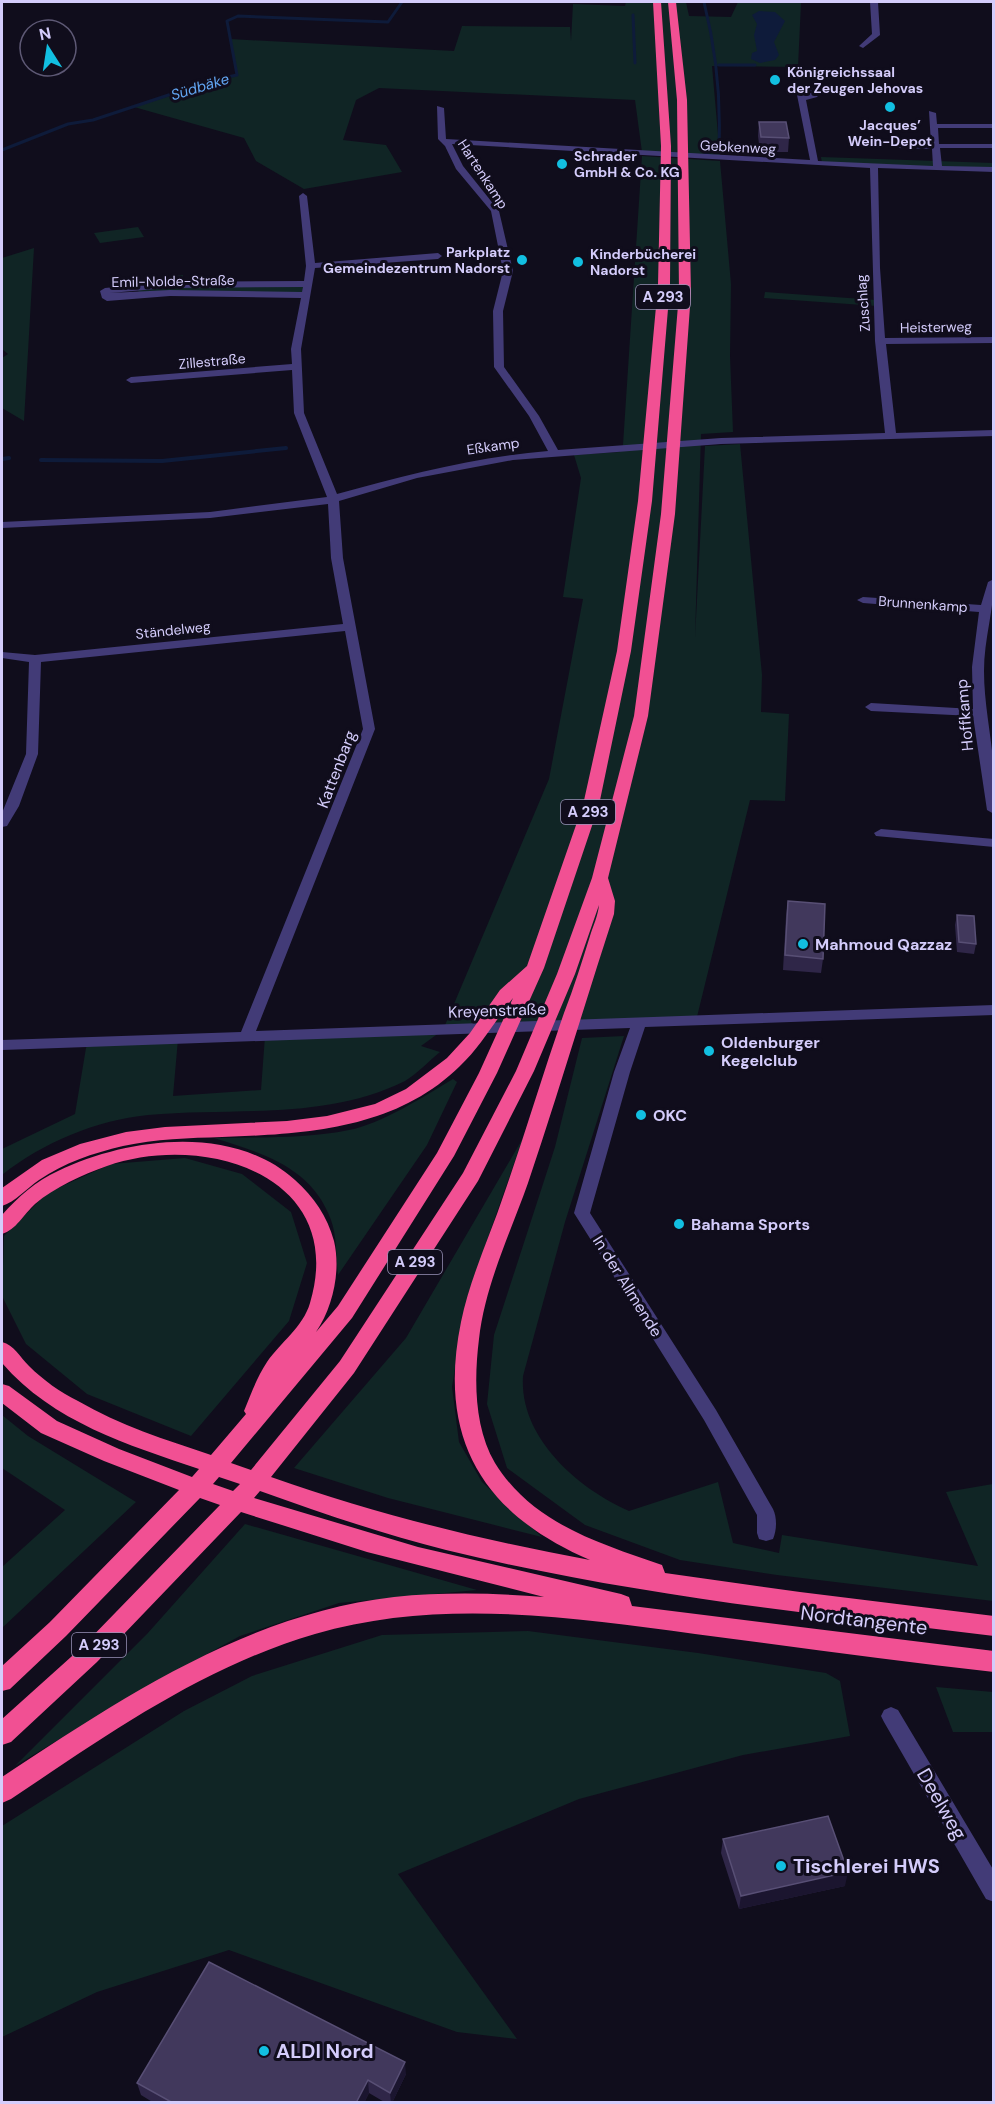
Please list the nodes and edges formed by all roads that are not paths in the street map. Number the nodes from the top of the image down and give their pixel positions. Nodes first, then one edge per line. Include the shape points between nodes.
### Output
1 (657, 2) edge
2 (672, 2) edge
3 (874, 2) edge
4 (863, 46) dead end
5 (802, 99) dead end
6 (440, 108) dead end
7 (932, 113) dead end
8 (934, 126) junction
9 (993, 126) edge
10 (445, 141) junction
11 (898, 146) dead end
12 (993, 146) edge
13 (937, 147) junction
14 (815, 164) junction
15 (874, 167) junction
16 (938, 169) junction
17 (993, 171) edge
18 (303, 196) dead end
19 (438, 256) dead end
20 (311, 266) junction
21 (307, 284) junction
22 (305, 295) junction
23 (993, 340) edge
24 (880, 341) junction
25 (295, 367) junction
26 (131, 380) dead end
27 (991, 433) edge
28 (891, 436) junction
29 (993, 446) edge
30 (555, 453) junction
31 (333, 499) junction
32 (2, 525) edge
33 (993, 582) edge
34 (863, 600) dead end
35 (984, 609) junction
36 (348, 627) junction
37 (2, 656) edge
38 (35, 659) junction
39 (871, 707) dead end
40 (978, 713) junction
41 (993, 810) edge
42 (2, 823) edge
43 (880, 833) dead end
44 (993, 843) edge
45 (600, 878) junction
46 (531, 972) junction
47 (993, 1010) edge
48 (639, 1023) junction
49 (246, 1037) junction
50 (2, 1045) edge
51 (2, 1199) edge
52 (2, 1227) edge
53 (2, 1350) edge
54 (2, 1392) edge
55 (249, 1427) junction
56 (766, 1533) dead end
57 (731, 1593) junction
58 (993, 1626) edge
59 (729, 1627) junction
60 (993, 1662) edge
61 (2, 1681) edge
62 (891, 1716) dead end
63 (2, 1734) edge
64 (2, 1791) edge
65 (993, 1892) edge

1 - 46 highway, A 293 via 666,146 664,285 645,501 624,651 591,805
2 - 45 highway, A 293 via 682,100 685,293 673,466 641,716
3 - 4 street via 876,35
5 - 14 street
6 - 10 street, Hartenkamp
7 - 8 street
8 - 9 street
8 - 13 street
10 - 14 street, Gebkenweg
10 - 30 street, Hartenkamp via 459,167 495,211 508,271 498,311 499,367
11 - 13 street
12 - 13 street
13 - 16 street
14 - 15 street, Gebkenweg
15 - 16 street, Gebkenweg
15 - 24 street, Zuschlag via 873,247
16 - 17 street, Gebkenweg
18 - 20 street, Kattenbarg
19 - 20 street
20 - 21 street, Kattenbarg
21 - 22 street, Kattenbarg
21 - 22 street, Emil-Nolde-Straße via 167,285 105,291 107,298 170,293
22 - 25 street, Kattenbarg
23 - 24 street, Heisterweg
24 - 28 street, Zuschlag
25 - 26 street, Zillestraße
25 - 31 street, Kattenbarg via 299,413
27 - 28 street, Eßkamp
27 - 29 street
28 - 30 street, Eßkamp via 721,441
30 - 31 street, Eßkamp via 474,462
31 - 32 street, Eßkamp via 233,513
31 - 36 street, Kattenbarg via 335,543
33 - 35 street, Hoffkamp
34 - 35 street, Brunnenkamp
35 - 40 street, Hoffkamp via 975,677
36 - 38 street, Ständelweg
36 - 49 street, Kattenbarg via 369,729
37 - 38 street, Ständelweg
38 - 42 street via 32,754
39 - 40 street
40 - 41 street, Hoffkamp
43 - 44 street
45 - 57 highway via 608,905 468,1338 465,1410 482,1461 496,1484 516,1506 558,1537 646,1570
45 - 63 highway, A 293 via 566,974 525,1071 471,1176 347,1367 247,1491 192,1550 89,1655
46 - 51 highway via 503,996 476,1038 442,1072 402,1099 366,1114 314,1125 135,1136 86,1148 38,1171
46 - 55 highway, A 293 via 488,1073 445,1156 345,1312
47 - 48 street, Kreyenstraße
48 - 49 street, Kreyenstraße
48 - 56 street, In der Allmende via 582,1213 710,1415 765,1514
49 - 50 street, Kreyenstraße
52 - 55 highway via 28,1197 57,1178 90,1163 160,1148 195,1149 254,1162 296,1190 312,1210 322,1234 326,1261 322,1288 315,1316 270,1374
53 - 57 highway via 14,1366 83,1413 142,1440 287,1492 479,1548
54 - 59 highway via 47,1426 154,1473 262,1510 470,1569
55 - 61 highway, A 293 via 154,1531
57 - 58 highway, Nordtangente
59 - 60 highway, Nordtangente
59 - 64 highway via 577,1610 433,1603 379,1609 316,1623 245,1648 173,1682
62 - 65 street, Deelweg

